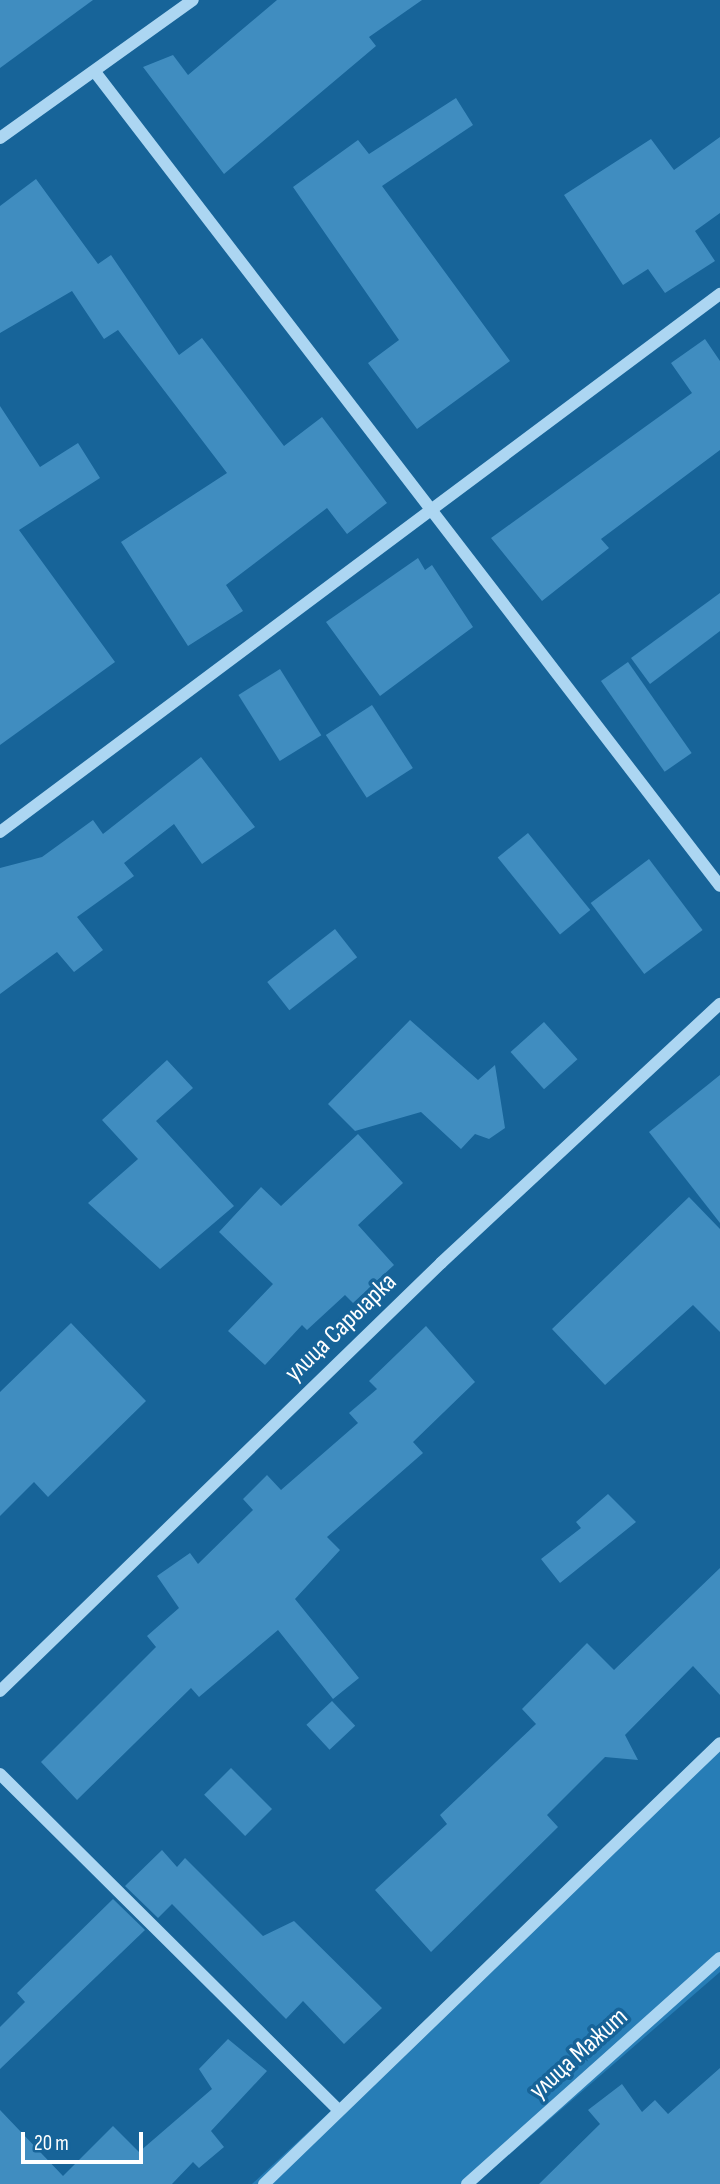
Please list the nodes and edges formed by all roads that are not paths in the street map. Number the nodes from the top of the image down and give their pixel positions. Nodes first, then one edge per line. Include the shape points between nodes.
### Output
1 (193, 0) edge
2 (95, 72) junction
3 (0, 138) edge
4 (720, 294) edge
5 (431, 513) junction
6 (0, 832) edge
7 (720, 886) edge
8 (720, 1004) edge
9 (0, 1691) edge
10 (720, 1743) edge
11 (0, 1774) edge
12 (720, 1958) edge
13 (338, 2110) junction
14 (264, 2184) edge
15 (467, 2184) edge

1 - 2 street
2 - 3 street
2 - 5 street
4 - 5 street
5 - 6 street
5 - 7 street
8 - 9 street, улица Сарыарка via 441,1263
10 - 13 street
11 - 13 street
12 - 15 street, улица Мажит
13 - 14 street

